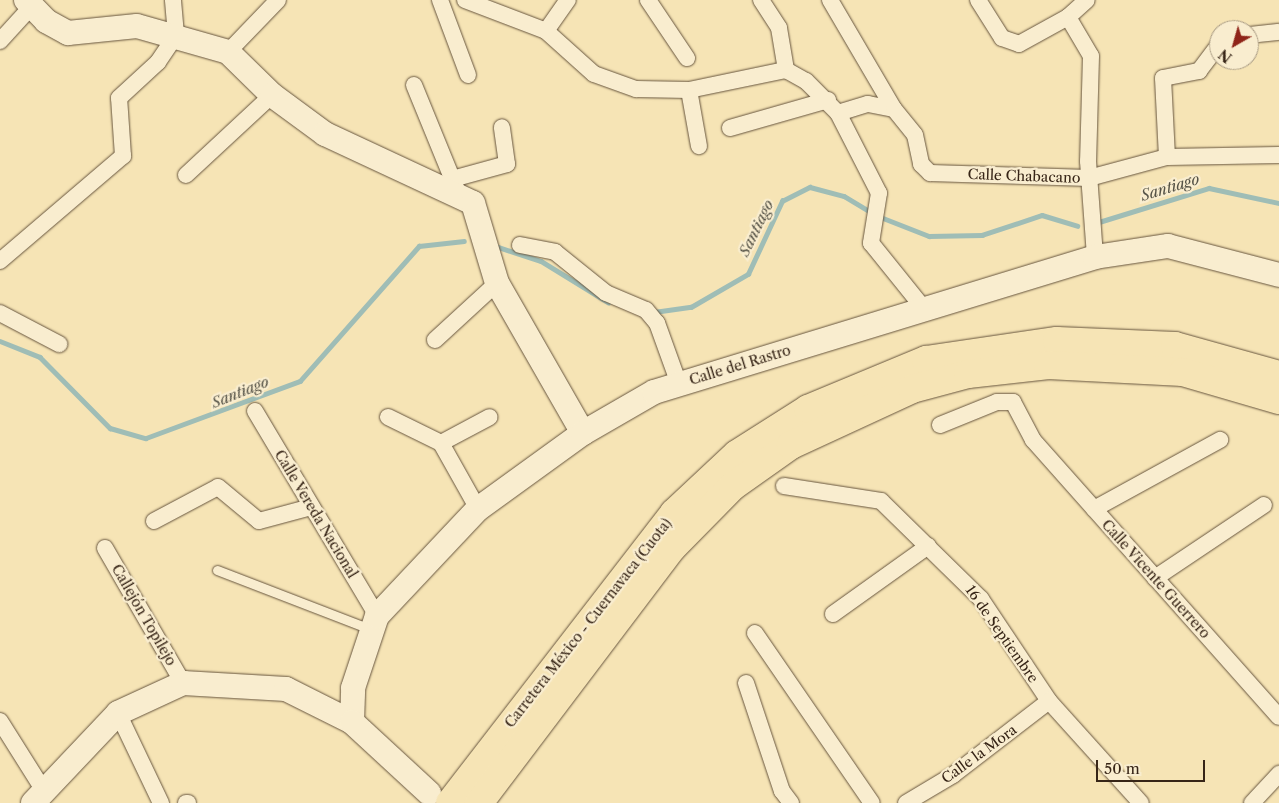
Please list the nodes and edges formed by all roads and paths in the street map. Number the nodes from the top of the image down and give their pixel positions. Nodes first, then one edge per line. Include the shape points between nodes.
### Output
1 (173, 0) edge
2 (278, 0) edge
3 (440, 0) edge
4 (465, 0) edge
5 (568, 0) edge
6 (648, 0) edge
7 (761, 0) edge
8 (830, 0) edge
9 (978, 0) edge
10 (1087, 0) edge
11 (28, 4) edge
12 (1068, 17) junction
13 (546, 31) junction
14 (1279, 32) edge
15 (1259, 34) edge
16 (176, 35) junction
17 (0, 41) edge
18 (228, 52) junction
19 (687, 58) dead end
20 (1209, 58) edge
21 (786, 70) junction
22 (468, 75) dead end
23 (414, 86) dead end
24 (689, 90) junction
25 (272, 95) junction
26 (828, 100) junction
27 (894, 109) junction
28 (838, 113) junction
29 (502, 127) dead end
30 (730, 128) dead end
31 (699, 146) dead end
32 (1279, 155) edge
33 (1167, 156) junction
34 (186, 176) dead end
35 (1089, 178) junction
36 (457, 185) junction
37 (520, 245) dead end
38 (1095, 257) junction
39 (0, 261) edge
40 (1279, 275) edge
41 (497, 283) junction
42 (925, 310) junction
43 (0, 313) edge
44 (435, 340) dead end
45 (59, 344) dead end
46 (1279, 375) edge
47 (679, 384) junction
48 (1279, 400) edge
49 (254, 411) dead end
50 (388, 417) dead end
51 (490, 417) dead end
52 (940, 425) dead end
53 (583, 433) junction
54 (1220, 440) dead end
55 (441, 442) junction
56 (784, 486) dead end
57 (1264, 505) dead end
58 (311, 507) junction
59 (478, 509) junction
60 (1094, 509) junction
61 (154, 521) dead end
62 (928, 546) junction
63 (105, 548) dead end
64 (217, 570) dead end
65 (1155, 578) junction
66 (833, 614) dead end
67 (374, 623) junction
68 (755, 633) dead end
69 (183, 683) junction
70 (746, 683) dead end
71 (1049, 701) junction
72 (118, 713) junction
73 (1279, 717) edge
74 (0, 721) edge
75 (352, 722) junction
76 (1279, 774) edge
77 (40, 798) edge
78 (439, 798) edge
79 (161, 803) edge
80 (479, 803) edge
81 (791, 803) edge
82 (872, 803) edge
83 (906, 803) edge
84 (1141, 803) edge
85 (1252, 803) edge

1 - 16 street
2 - 18 street
3 - 22 street
4 - 13 street
5 - 13 street
6 - 19 street
7 - 21 street via 779,28
8 - 27 street, Calle Chabacano
9 - 12 street via 1010,44 1020,44
10 - 12 street
11 - 16 main road via 68,33 137,26
11 - 17 street
12 - 35 street via 1091,56
13 - 24 street via 594,74 613,84
14 - 15 street
16 - 18 main road
16 - 39 street via 158,62 119,98 122,156
18 - 25 main road
20 - 33 street via 1199,71 1163,78
21 - 24 street
21 - 26 street
23 - 36 street
24 - 31 street
25 - 34 street
25 - 36 main road via 325,134
26 - 28 street
26 - 30 street
27 - 28 street via 868,104
27 - 35 street, Calle Chabacano via 916,135 921,164 930,173
28 - 42 street via 879,192 871,243
29 - 36 street via 508,164
32 - 33 street, Calle Chabacano
33 - 35 street, Calle Chabacano
35 - 38 street
36 - 41 main road via 473,203 480,220
37 - 47 street via 555,252 606,293 646,310 657,323
38 - 40 main road, Calle del Rastro via 1168,246
38 - 42 main road, Calle del Rastro
41 - 44 street
41 - 53 main road
42 - 47 main road, Calle del Rastro
43 - 45 street
46 - 78 highway, Carretera México - Cuernavaca (Cuota) via 1175,346 1057,341 926,360 808,409 737,454 674,513
47 - 53 main road, Calle del Rastro via 654,392
48 - 80 highway, Carretera México - Cuernavaca (Cuota) via 1183,372 1048,364 968,374 912,389 799,440 733,486 672,548
49 - 58 street, Calle Vereda Nacional
50 - 55 street
51 - 55 street
52 - 60 street, Calle Vicente Guerrero via 997,402 1014,402 1033,440
53 - 59 main road, Calle del Rastro
54 - 60 street
55 - 59 street
56 - 62 street, 16 de Septiembre via 881,501
57 - 65 street
58 - 61 street via 259,521 218,487
58 - 67 street, Calle Vereda Nacional
59 - 67 main road, Calle del Rastro
60 - 65 street, Calle Vicente Guerrero
62 - 66 street
62 - 71 street, 16 de Septiembre via 981,599
63 - 69 street, Callejón Topilejo
64 - 67 lane
65 - 73 street, Calle Vicente Guerrero
67 - 75 main road, Calle del Rastro via 353,688
68 - 82 street
69 - 72 main road
69 - 75 main road via 286,689
70 - 81 street via 782,791
71 - 83 street, Calle la Mora via 954,775
71 - 84 street, 16 de Septiembre
72 - 77 main road
72 - 79 street
74 - 77 street
75 - 78 main road
76 - 85 street

